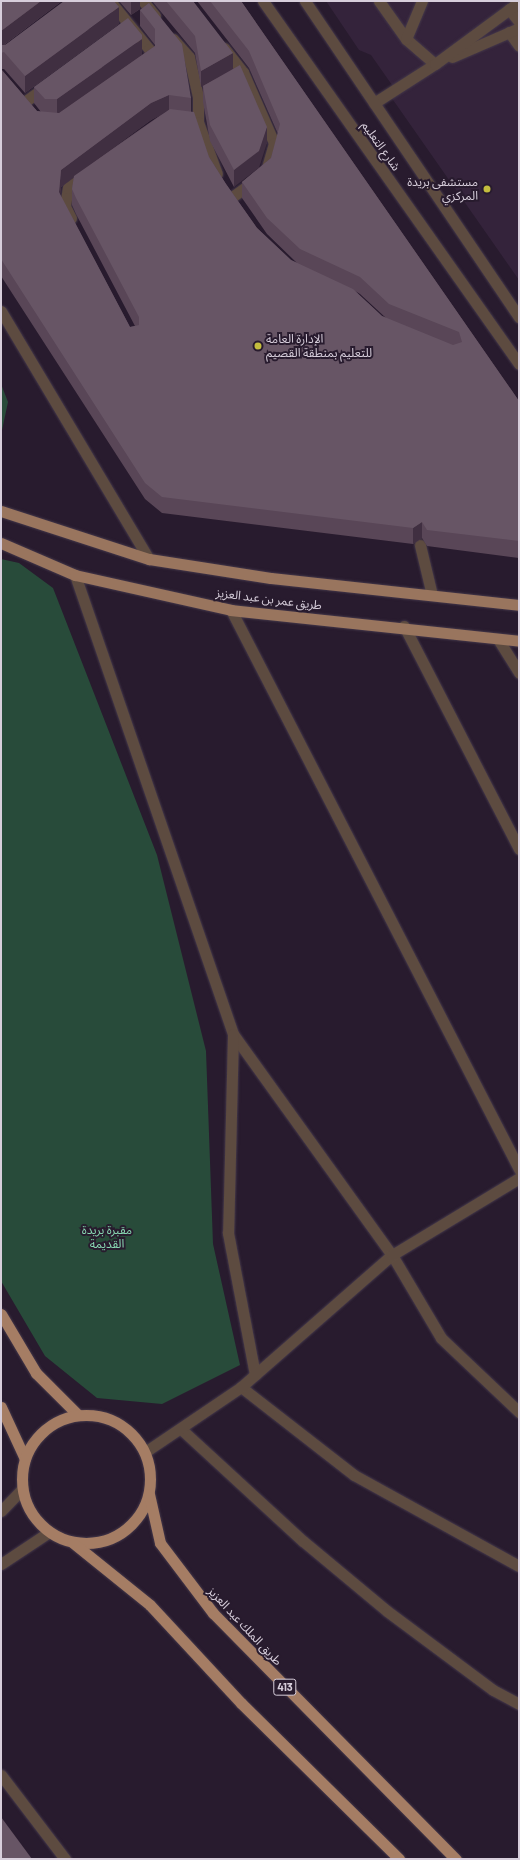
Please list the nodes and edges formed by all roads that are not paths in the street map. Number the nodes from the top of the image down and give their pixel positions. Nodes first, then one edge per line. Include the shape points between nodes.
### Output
1 (110, 1) edge
2 (263, 1) edge
3 (305, 1) edge
4 (379, 1) edge
5 (422, 1) edge
6 (519, 2) edge
7 (147, 5) edge
8 (508, 9) junction
9 (519, 22) edge
10 (130, 24) junction
11 (514, 30) edge
12 (118, 34) edge
13 (216, 37) edge
14 (406, 39) junction
15 (519, 46) edge
16 (435, 64) junction
17 (136, 68) edge
18 (243, 72) junction
19 (54, 80) edge
20 (224, 83) edge
21 (211, 90) edge
22 (14, 92) edge
23 (198, 97) junction
24 (23, 103) junction
25 (374, 103) junction
26 (32, 113) edge
27 (184, 120) edge
28 (198, 122) junction
29 (92, 170) edge
30 (232, 197) junction
31 (240, 209) edge
32 (78, 231) edge
33 (1, 311) edge
34 (519, 317) edge
35 (519, 364) edge
36 (1, 511) edge
37 (1, 543) edge
38 (420, 545) dead end
39 (149, 559) junction
40 (75, 575) junction
41 (432, 595) junction
42 (519, 604) edge
43 (231, 610) junction
44 (404, 626) junction
45 (498, 639) junction
46 (519, 641) edge
47 (519, 673) edge
48 (519, 850) edge
49 (232, 1034) junction
50 (519, 1169) edge
51 (519, 1178) edge
52 (392, 1255) junction
53 (1, 1314) edge
54 (255, 1374) junction
55 (241, 1387) junction
56 (1, 1407) edge
57 (519, 1412) edge
58 (78, 1415) junction
59 (181, 1430) junction
60 (145, 1452) junction
61 (25, 1459) junction
62 (22, 1488) junction
63 (149, 1494) junction
64 (1, 1511) edge
65 (49, 1532) junction
66 (72, 1542) junction
67 (1, 1564) edge
68 (519, 1566) edge
69 (519, 1704) edge
70 (1, 1775) edge
71 (65, 1859) edge
72 (399, 1859) edge
73 (456, 1859) edge

1 - 10 street
2 - 35 street, شارع التعليم
3 - 25 street, شارع التعليم
4 - 14 street
5 - 14 street
6 - 8 street
7 - 10 street
7 - 23 street via 189,56
8 - 9 street
8 - 16 street
10 - 12 street
10 - 17 street via 151,54
11 - 15 street
11 - 16 street
13 - 18 street
14 - 16 street
16 - 25 street
18 - 20 street
18 - 30 street via 274,143 265,172
19 - 24 street
21 - 23 street
22 - 24 street
23 - 28 street
24 - 26 street
25 - 34 street, شارع التعليم
27 - 28 street
28 - 30 street via 215,171
29 - 32 street via 68,188 65,206
30 - 31 street
33 - 39 street
36 - 39 main road, طريق عمر بن عبد العزيز
37 - 40 main road, طريق عمر بن عبد العزيز
38 - 41 street
39 - 41 main road, طريق عمر بن عبد العزيز via 271,578
40 - 43 main road, طريق عمر بن عبد العزيز
40 - 49 street
41 - 42 main road, طريق عمر بن عبد العزيز
43 - 44 main road, طريق عمر بن عبد العزيز
43 - 50 street
44 - 45 main road, طريق عمر بن عبد العزيز
44 - 48 street
45 - 46 main road, طريق عمر بن عبد العزيز
45 - 47 street
49 - 52 street
49 - 54 street via 228,1233
51 - 52 street
52 - 54 street
52 - 57 street via 441,1338
53 - 58 highway via 36,1373
54 - 55 street
55 - 59 street
55 - 68 street via 354,1476
56 - 61 highway
58 - 60 highway via 112,1420 131,1433
58 - 61 highway via 45,1429
59 - 60 street
59 - 69 street via 303,1541 387,1611 493,1690
60 - 63 highway via 150,1472
61 - 62 highway
62 - 64 street
62 - 65 highway via 31,1513
63 - 66 highway via 138,1516 120,1534 97,1542
63 - 73 highway, طريق الملك عبد العزيز / 413 via 160,1543 213,1613
65 - 66 highway
65 - 67 street
66 - 72 highway via 150,1605 241,1702
70 - 71 street

